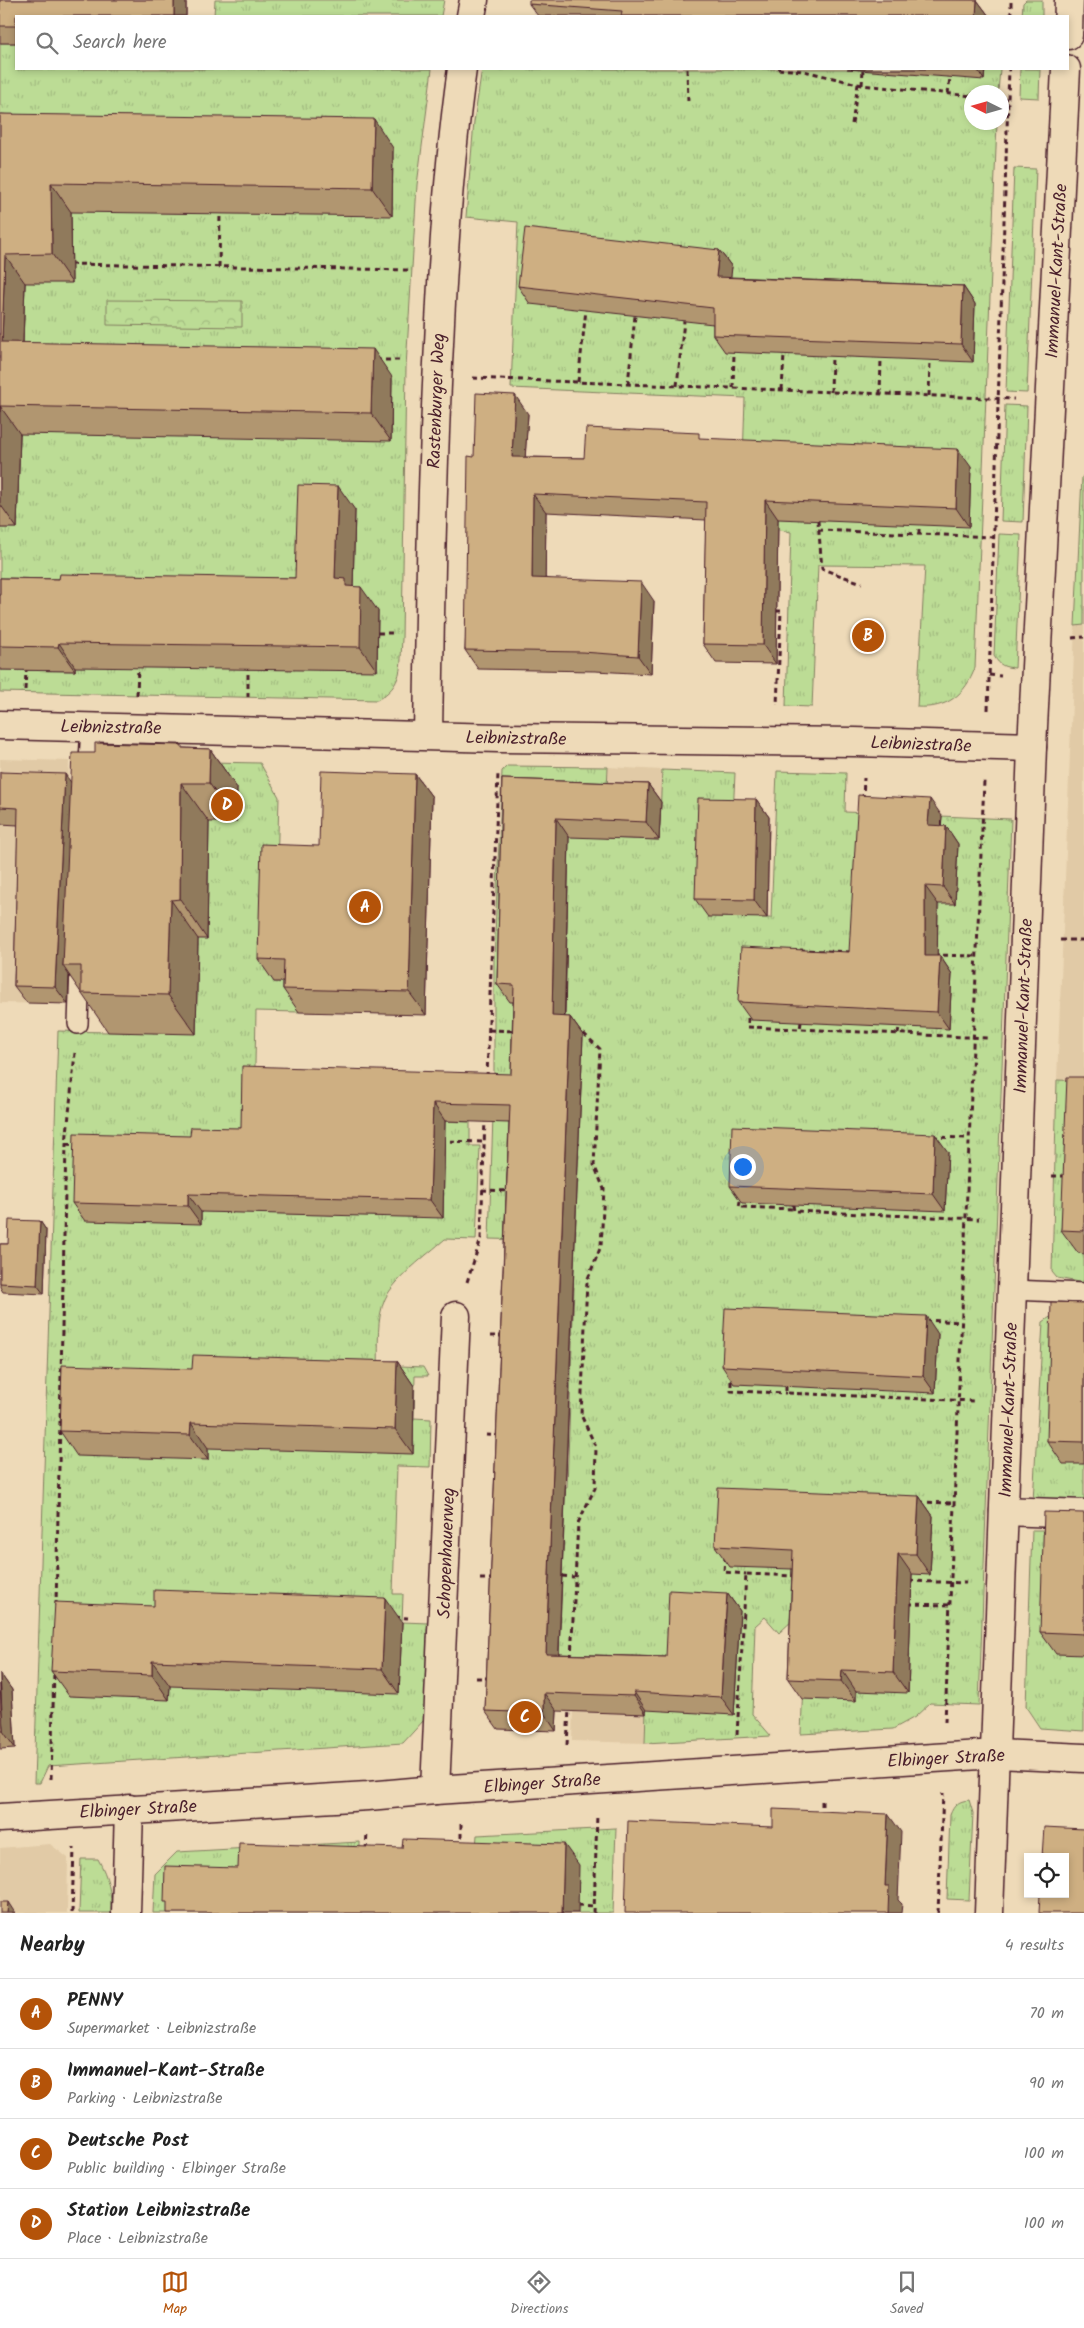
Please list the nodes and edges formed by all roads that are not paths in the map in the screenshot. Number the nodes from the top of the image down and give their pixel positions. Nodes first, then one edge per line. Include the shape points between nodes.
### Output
1 (474, 0) edge
2 (1070, 0) edge
3 (471, 15) edge
4 (1069, 18) edge
5 (462, 70) edge
6 (1066, 70) edge
7 (0, 725) edge
8 (90, 727) junction
9 (428, 735) junction
10 (1032, 747) junction
11 (88, 796) edge
12 (81, 945) edge
13 (78, 1024) road end
14 (1012, 1290) junction
15 (1084, 1293) edge
16 (456, 1316) road end
17 (1004, 1511) junction
18 (1084, 1514) edge
19 (996, 1754) junction
20 (1084, 1758) edge
21 (435, 1790) junction
22 (129, 1809) junction
23 (0, 1818) edge
24 (126, 1913) edge
25 (989, 1913) edge

1 - 3 street
2 - 4 street
5 - 9 street, Rastenburger Weg via 450,164 442,271 431,536
6 - 10 street, Immanuel-Kant-Straße
7 - 8 street, Leibnizstraße
8 - 9 street, Leibnizstraße
8 - 11 lane
9 - 10 street, Leibnizstraße
10 - 14 street, Immanuel-Kant-Straße
12 - 13 lane
14 - 15 lane
14 - 17 street, Immanuel-Kant-Straße
16 - 21 street, Schopenhauerweg
17 - 18 street
17 - 19 street, Immanuel-Kant-Straße
19 - 20 street, Elbinger Straße
19 - 21 street, Elbinger Straße
19 - 25 street, Immanuel-Kant-Straße
21 - 22 street, Elbinger Straße
22 - 23 street, Elbinger Straße
22 - 24 street

